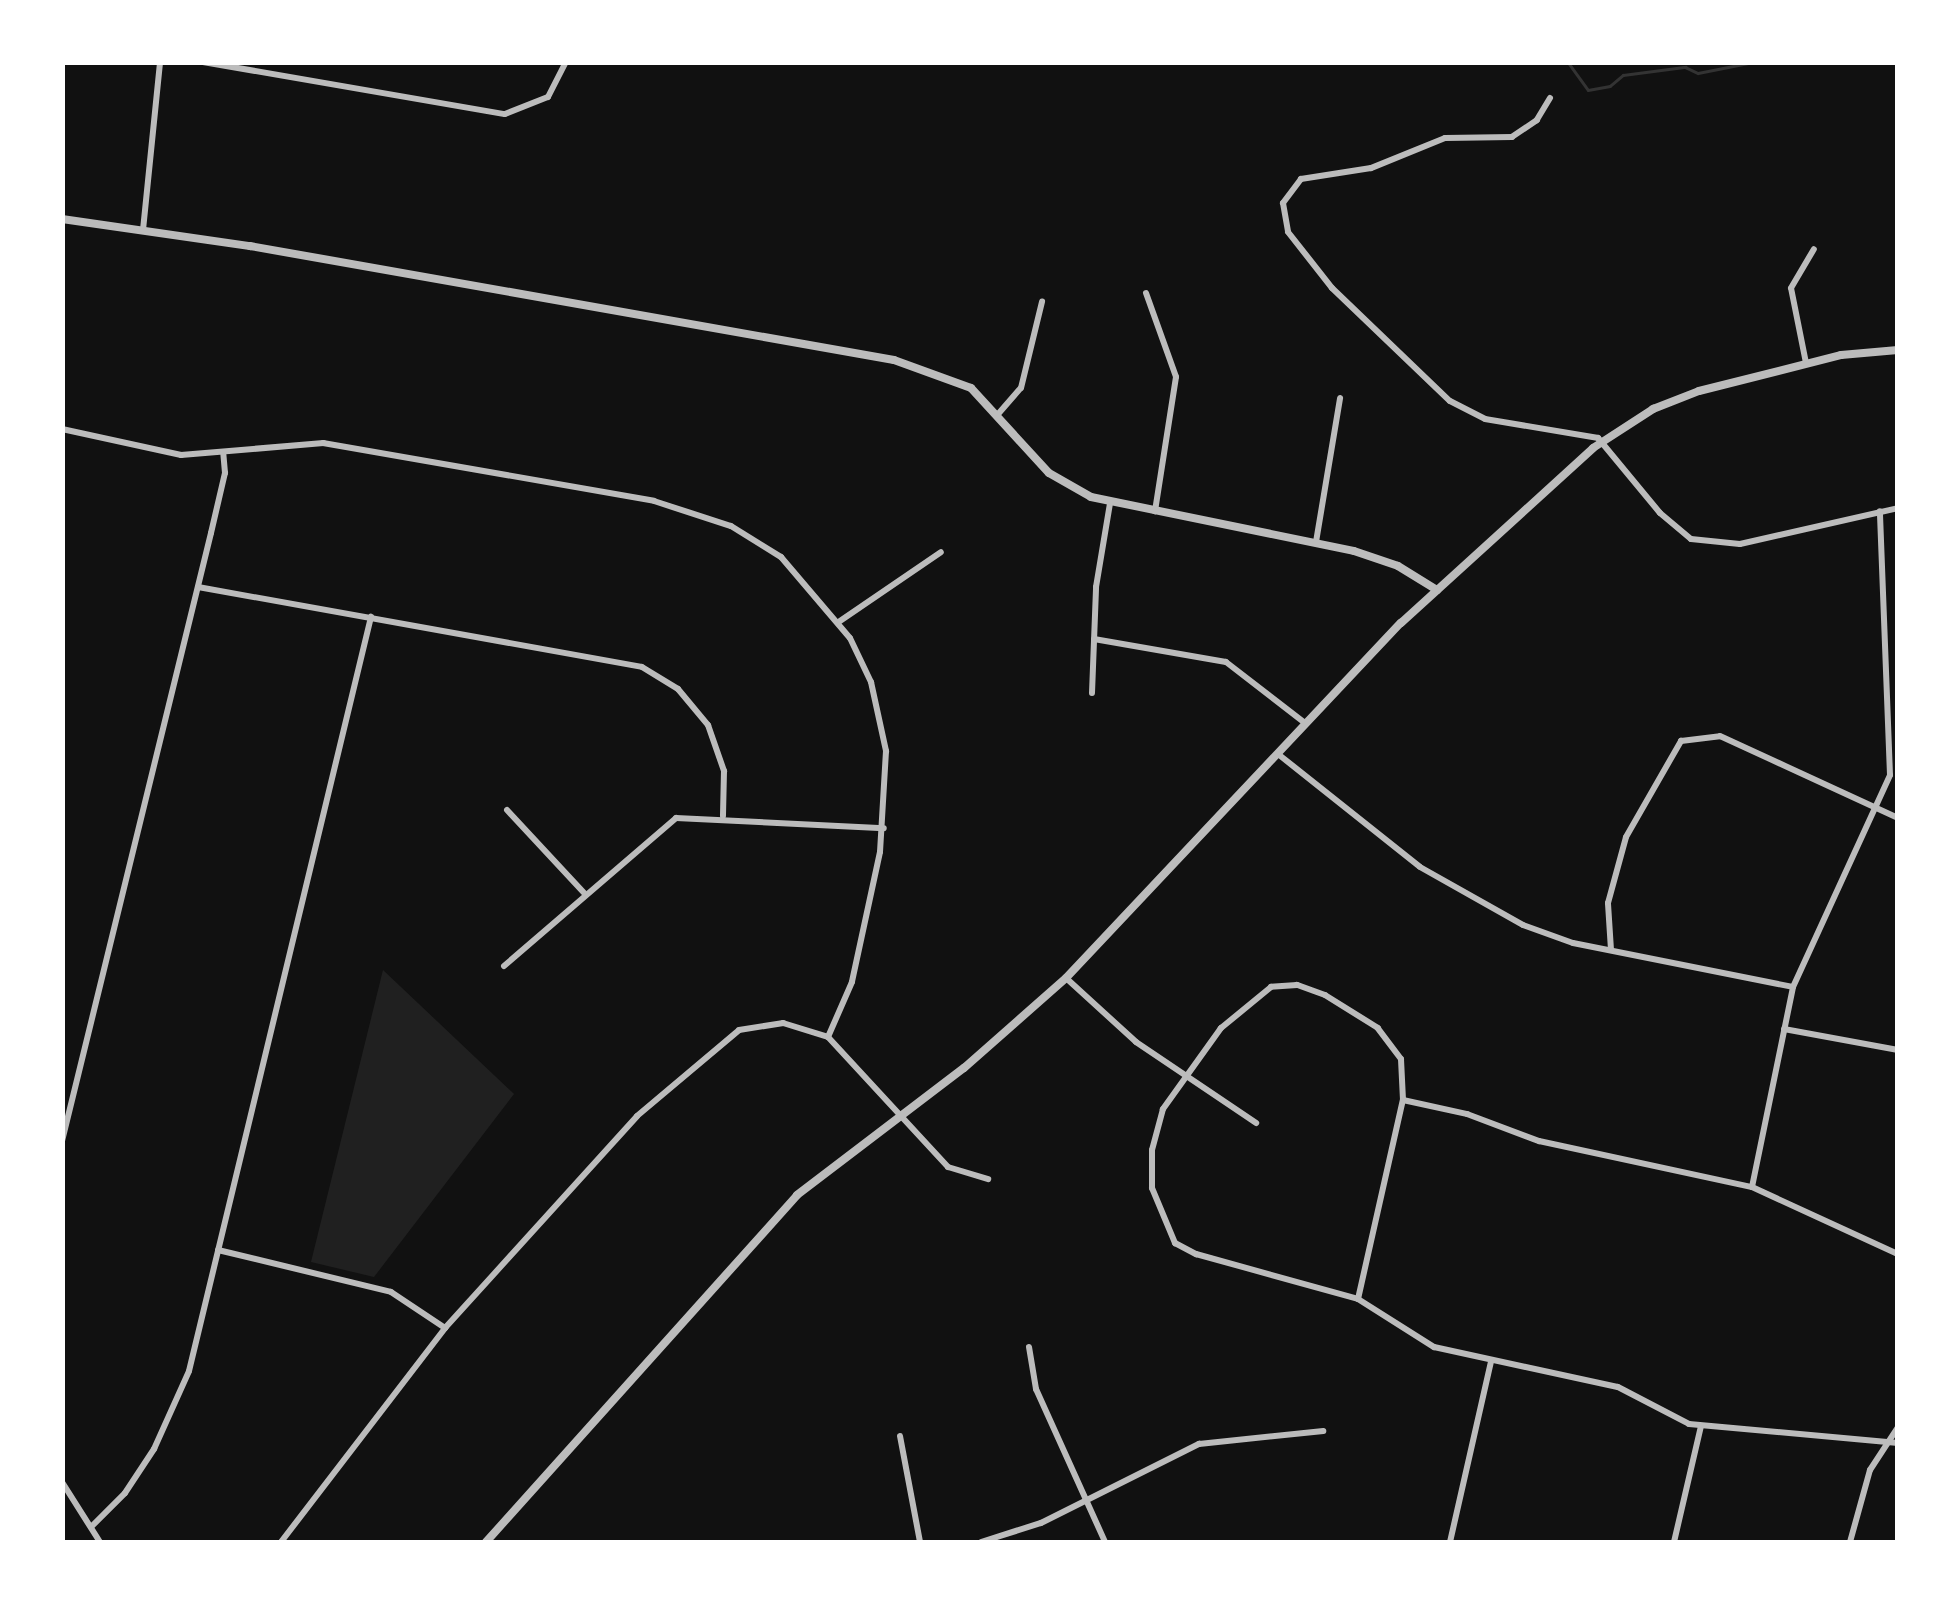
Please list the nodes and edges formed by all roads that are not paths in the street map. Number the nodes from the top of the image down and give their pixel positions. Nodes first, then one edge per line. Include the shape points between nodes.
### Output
1 (160, 62) edge
2 (203, 62) edge
3 (566, 62) edge
4 (1550, 98) dead end
5 (62, 219) edge
6 (143, 230) junction
7 (1814, 249) dead end
8 (1146, 293) dead end
9 (1042, 302) dead end
10 (1898, 350) edge
11 (1806, 362) junction
12 (1340, 398) dead end
13 (999, 413) junction
14 (62, 430) edge
15 (1602, 441) junction
16 (222, 452) junction
17 (1110, 503) junction
18 (1898, 508) edge
19 (1880, 511) junction
20 (1155, 512) junction
21 (1316, 542) junction
22 (941, 552) dead end
23 (198, 586) junction
24 (1437, 590) junction
25 (370, 617) junction
26 (840, 621) junction
27 (1094, 639) junction
28 (1092, 694) dead end
29 (1304, 723) junction
30 (1278, 754) junction
31 (1876, 808) junction
32 (507, 810) dead end
33 (724, 816) junction
34 (1898, 818) edge
35 (884, 828) junction
36 (584, 894) junction
37 (1611, 950) junction
38 (504, 966) dead end
39 (1066, 978) junction
40 (1794, 987) junction
41 (1784, 1029) junction
42 (828, 1037) junction
43 (1898, 1050) edge
44 (1182, 1076) junction
45 (1404, 1100) junction
46 (902, 1114) junction
47 (1256, 1123) dead end
48 (62, 1141) edge
49 (988, 1178) dead end
50 (1752, 1187) junction
51 (218, 1250) junction
52 (1898, 1254) edge
53 (1358, 1299) junction
54 (445, 1328) junction
55 (1029, 1347) dead end
56 (1491, 1362) junction
57 (1701, 1426) junction
58 (1898, 1427) edge
59 (1323, 1431) dead end
60 (900, 1436) dead end
61 (1893, 1442) edge
62 (62, 1482) edge
63 (1086, 1500) junction
64 (91, 1526) junction
65 (100, 1542) edge
66 (281, 1542) edge
67 (486, 1542) edge
68 (920, 1542) edge
69 (981, 1542) edge
70 (1105, 1542) edge
71 (1450, 1542) edge
72 (1674, 1542) edge
73 (1850, 1542) edge

1 - 6 street
2 - 3 street via 504,114 548,97
4 - 15 street via 1537,120 1512,137 1445,138 1372,168 1300,179 1285,195 1282,213 1308,261 1450,400 1484,418
5 - 6 street
6 - 13 street via 849,349 958,380
7 - 11 street via 1798,265 1790,288
8 - 20 street via 1176,377
9 - 13 street via 1020,388
10 - 11 street
11 - 15 street via 1670,401
12 - 21 street
13 - 17 street via 1049,473
14 - 16 street via 162,454
15 - 19 street via 1671,524 1702,543 1740,544
15 - 24 street
16 - 23 street via 225,473
16 - 26 street via 323,443 679,506 765,546
17 - 20 street
17 - 27 street
18 - 19 street
19 - 31 street via 1892,753
20 - 21 street
21 - 24 street via 1398,566
22 - 26 street
23 - 25 street
23 - 48 street
24 - 29 street
25 - 33 street via 623,661 662,678 700,713 716,743
25 - 51 street
26 - 35 street via 871,682 884,730
27 - 28 street
27 - 29 street via 1226,662
29 - 30 street
30 - 37 street via 1365,828 1481,903 1559,939
30 - 39 street
31 - 34 street
31 - 37 street via 1720,736 1681,740 1660,767 1622,847 1608,903
31 - 40 street
32 - 36 street
33 - 35 street
33 - 36 street via 687,815 665,823
35 - 42 street via 852,982
36 - 38 street
37 - 40 street
39 - 44 street
39 - 46 street
40 - 41 street
41 - 43 street
41 - 50 street
42 - 46 street
42 - 54 street via 772,1023 715,1044 606,1148
44 - 45 street via 1238,1010 1270,988 1310,988 1384,1033 1402,1059
44 - 47 street
44 - 53 street via 1162,1110 1152,1150 1154,1201 1166,1233 1196,1254
45 - 50 street via 1539,1141
45 - 53 street
46 - 49 street via 948,1167
46 - 67 street via 784,1208
50 - 52 street
51 - 54 street via 391,1292
51 - 64 street via 176,1408 125,1493
53 - 56 street via 1434,1347
54 - 66 street
55 - 63 street via 1036,1390
56 - 57 street via 1618,1387
56 - 71 street
57 - 61 street
57 - 72 street
58 - 61 street
59 - 63 street via 1213,1440
60 - 68 street
61 - 73 street via 1870,1470
62 - 64 street
63 - 69 street
63 - 70 street
64 - 65 street

